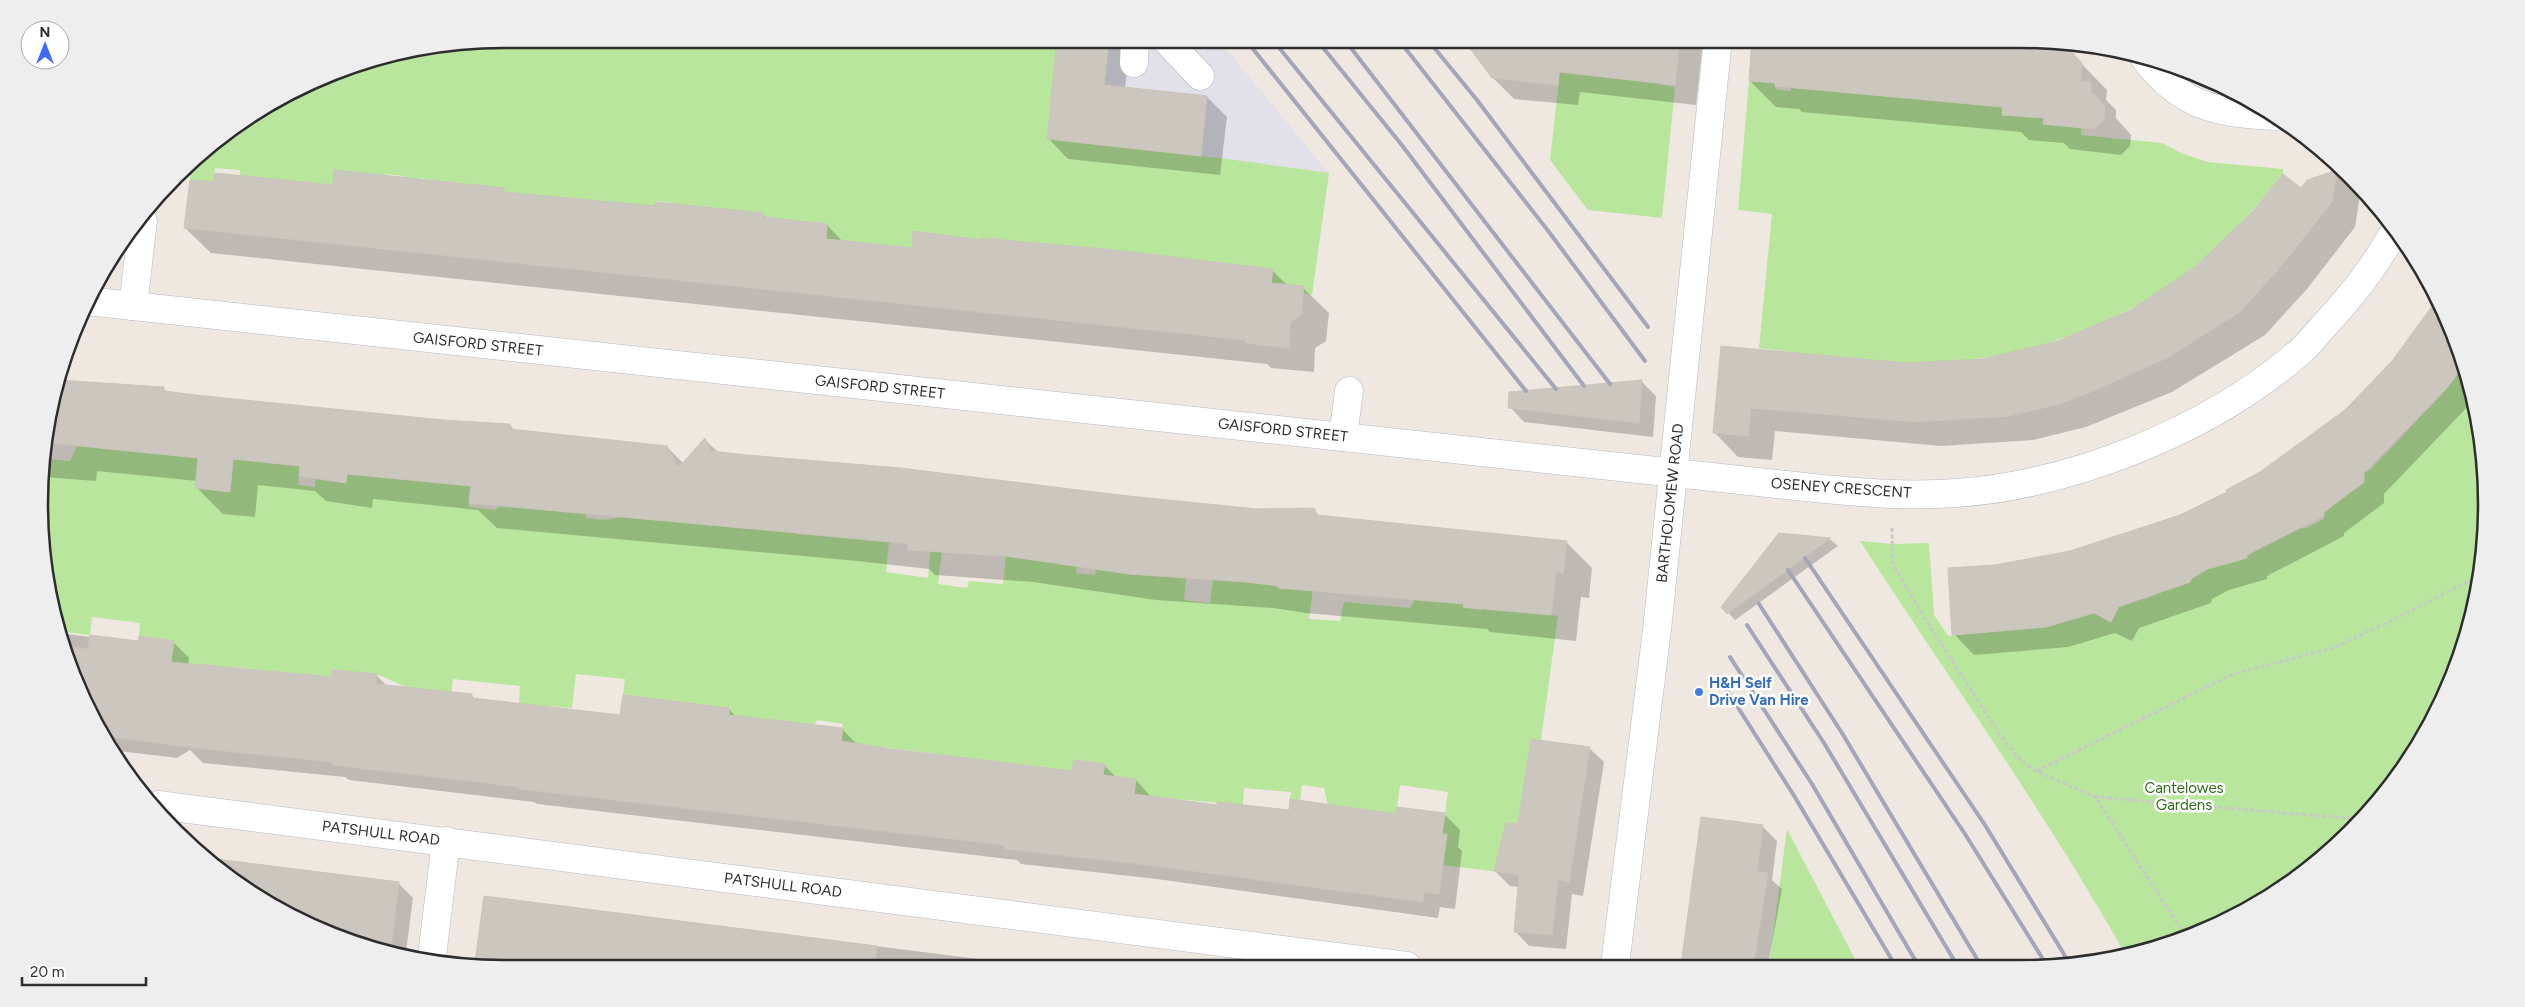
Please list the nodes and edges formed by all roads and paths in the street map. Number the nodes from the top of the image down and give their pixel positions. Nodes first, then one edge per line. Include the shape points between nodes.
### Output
1 (1174, 48) edge
2 (1717, 48) edge
3 (2152, 67) edge
4 (1200, 76) dead end
5 (2259, 114) edge
6 (141, 227) edge
7 (2391, 237) edge
8 (95, 302) edge
9 (133, 306) junction
10 (1349, 392) dead end
11 (1343, 437) junction
12 (1673, 473) junction
13 (1891, 495) junction
14 (2471, 581) edge
15 (2036, 771) junction
16 (2095, 797) junction
17 (162, 806) edge
18 (2352, 817) edge
19 (446, 841) junction
20 (2182, 930) edge
21 (432, 954) edge
22 (1361, 960) edge
23 (1616, 960) edge

1 - 4 street
2 - 12 street, BARTHOLOMEW ROAD
3 - 5 street via 2183,97 2194,102 2228,111
6 - 9 street
7 - 13 street, OSENEY CRESCENT via 2366,278 2296,356 2206,417 2127,453 2019,486 1957,493
8 - 9 street, GAISFORD STREET
9 - 11 street, GAISFORD STREET
10 - 11 street
11 - 12 street, GAISFORD STREET
12 - 13 street, OSENEY CRESCENT
12 - 23 street, BARTHOLOMEW ROAD
13 - 15 path via 1893,564 2000,735 2017,757
14 - 15 path via 2333,648 2233,674
15 - 16 path
16 - 18 path
16 - 20 path
17 - 19 street, PATSHULL ROAD
19 - 21 street
19 - 22 street, PATSHULL ROAD

